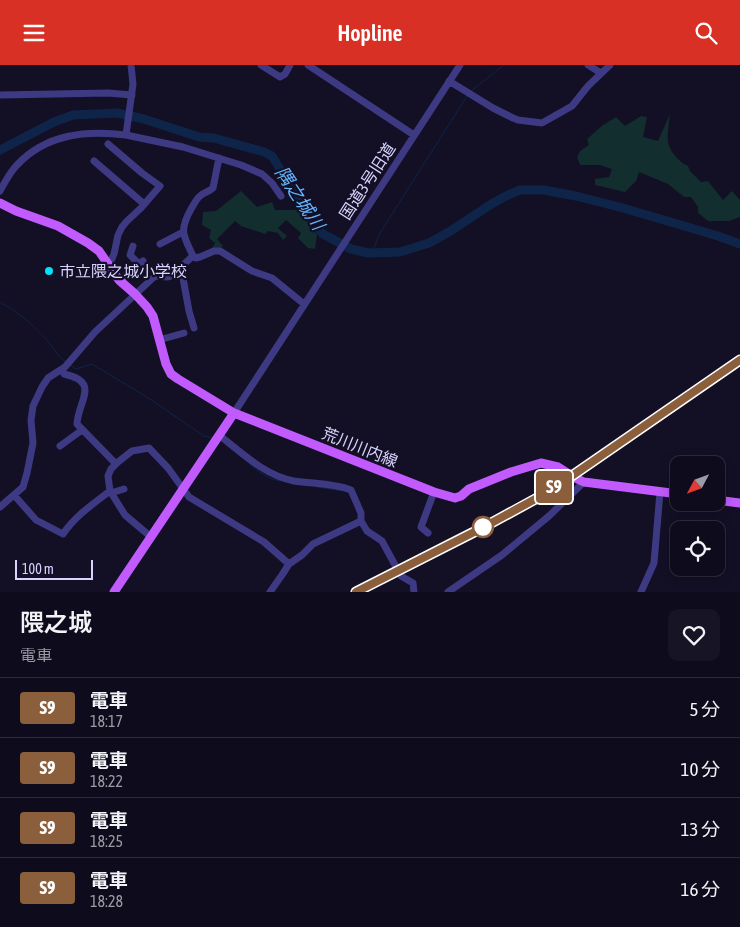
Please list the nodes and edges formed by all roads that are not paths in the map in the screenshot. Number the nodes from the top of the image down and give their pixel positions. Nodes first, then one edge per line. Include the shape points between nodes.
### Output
1 (131, 65) edge
2 (261, 65) edge
3 (290, 65) edge
4 (308, 65) edge
5 (460, 65) edge
6 (588, 65) edge
7 (610, 65) edge
8 (601, 73) junction
9 (449, 81) junction
10 (0, 95) edge
11 (132, 95) junction
12 (126, 134) junction
13 (414, 135) junction
14 (108, 143) dead end
15 (219, 158) junction
16 (94, 161) dead end
17 (0, 191) edge
18 (281, 196) dead end
19 (0, 203) edge
20 (144, 204) junction
21 (183, 232) junction
22 (160, 243) dead end
23 (133, 246) dead end
24 (193, 257) junction
25 (109, 266) junction
26 (181, 267) junction
27 (120, 281) junction
28 (135, 294) junction
29 (304, 305) junction
30 (194, 328) dead end
31 (184, 333) dead end
32 (159, 340) junction
33 (66, 366) junction
34 (234, 413) junction
35 (82, 430) junction
36 (217, 438) junction
37 (60, 446) dead end
38 (116, 464) junction
39 (584, 482) junction
40 (124, 489) dead end
41 (182, 489) junction
42 (110, 492) junction
43 (434, 492) junction
44 (660, 492) junction
45 (670, 493) edge
46 (14, 495) junction
47 (725, 501) edge
48 (740, 503) edge
49 (0, 507) edge
50 (361, 521) junction
51 (428, 533) dead end
52 (151, 537) junction
53 (288, 564) junction
54 (114, 592) edge
55 (270, 592) edge
56 (414, 592) edge
57 (448, 592) edge
58 (641, 592) edge

1 - 11 street
2 - 3 street via 280,77
4 - 13 street
5 - 9 street, 国道3号旧道
6 - 8 street
7 - 8 street
8 - 9 street via 572,106 542,123 513,118
9 - 13 street, 国道3号旧道
10 - 11 street
11 - 12 street
12 - 15 street
12 - 17 street via 95,133 54,140 16,166
13 - 29 street, 国道3号旧道
14 - 20 street via 160,186
15 - 18 street via 262,174
15 - 21 street via 213,188 195,202
16 - 20 street
19 - 25 main road, 荒川川内線 via 75,235 99,251
20 - 25 street via 118,235
21 - 22 street
21 - 24 street
23 - 27 street via 130,255 141,263
24 - 26 street
24 - 29 street via 220,251 252,271 272,278
25 - 27 main road, 荒川川内線
26 - 28 street via 171,276 155,276
26 - 30 street
27 - 28 main road, 荒川川内線
28 - 32 main road, 荒川川内線 via 153,316
28 - 33 street via 95,332
29 - 34 street, 国道3号旧道
31 - 32 street
32 - 34 main road, 荒川川内線 via 171,373
33 - 35 street via 64,374 81,380 86,387 77,425
33 - 46 street via 48,378 33,406 33,443 27,473 23,487
34 - 36 main road
34 - 43 main road, 荒川川内線
35 - 37 street
35 - 38 street
36 - 41 main road
36 - 50 street via 263,470 294,481 351,490
38 - 41 street via 132,451 149,448
38 - 42 street via 108,477
39 - 43 main road, 荒川川内線 via 558,467 541,463 511,471 455,498
39 - 44 main road, 荒川川内線
39 - 57 street via 549,517
40 - 42 street
41 - 52 main road
41 - 53 street via 189,497 264,542
42 - 46 street via 69,525 63,534 36,519
42 - 52 street via 125,515
43 - 51 street via 421,527
44 - 45 main road, 荒川川内線
44 - 58 street via 654,563
46 - 49 street
47 - 48 main road
50 - 53 street via 313,544
50 - 56 street via 367,531 382,541 401,576 413,583
52 - 54 main road
53 - 55 street

